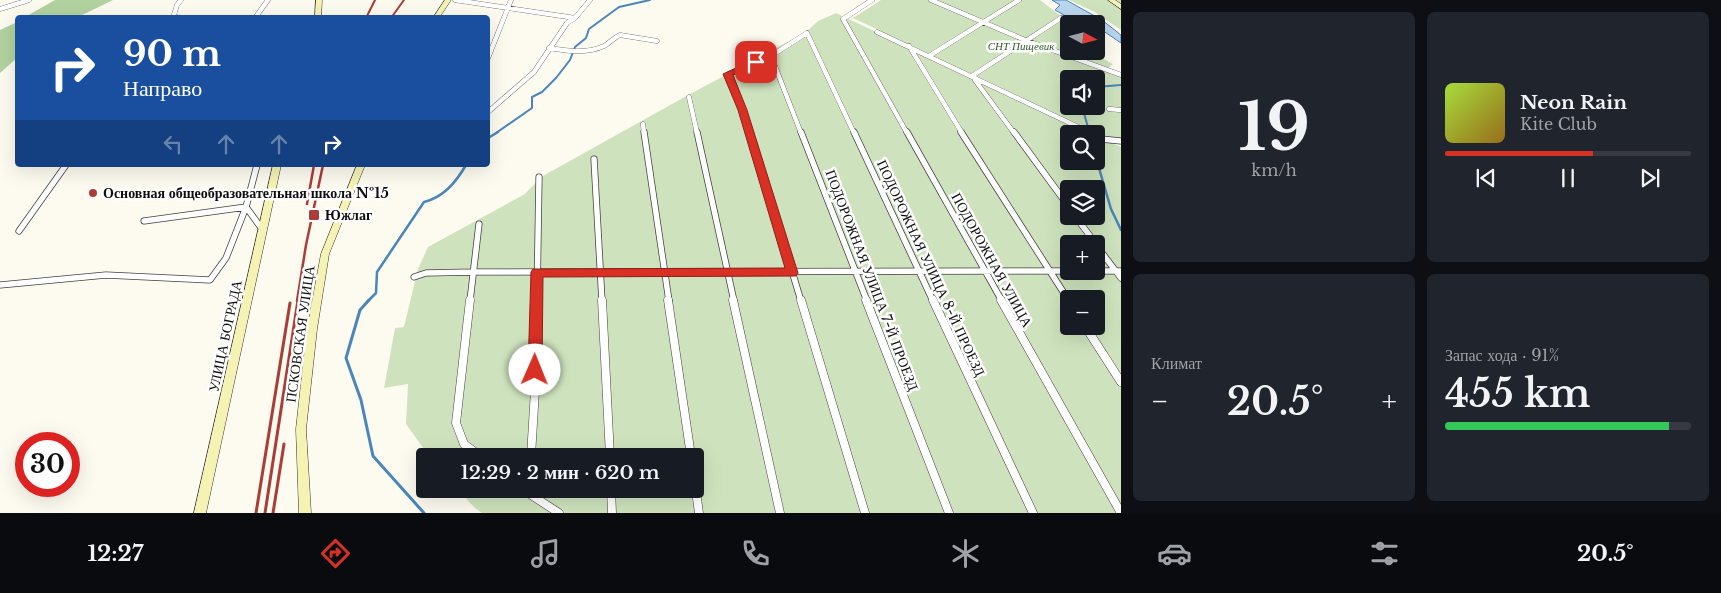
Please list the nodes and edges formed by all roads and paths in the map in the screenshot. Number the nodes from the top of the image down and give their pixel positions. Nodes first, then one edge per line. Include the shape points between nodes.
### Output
1 (29, 0) edge
2 (181, 0) edge
3 (268, 0) edge
4 (319, 0) edge
5 (448, 0) edge
6 (455, 0) edge
7 (511, 0) edge
8 (590, 0) edge
9 (872, 0) edge
10 (931, 0) edge
11 (947, 0) edge
12 (1019, 0) edge
13 (1112, 0) edge
14 (940, 4) junction
15 (508, 7) junction
16 (1121, 7) edge
17 (0, 9) edge
18 (174, 15) edge
19 (257, 15) edge
20 (318, 15) edge
21 (438, 15) edge
22 (575, 18) junction
23 (1060, 19) edge
24 (982, 22) junction
25 (877, 32) dead end
26 (1025, 40) junction
27 (657, 41) dead end
28 (909, 46) junction
29 (549, 48) junction
30 (490, 53) edge
31 (771, 56) junction
32 (929, 56) junction
33 (1121, 74) edge
34 (972, 76) junction
35 (689, 97) dead end
36 (1109, 109) dead end
37 (490, 110) edge
38 (1121, 110) edge
39 (643, 124) dead end
40 (1073, 125) edge
41 (1105, 139) edge
42 (1112, 140) junction
43 (1121, 141) edge
44 (1121, 145) edge
45 (594, 159) dead end
46 (65, 167) edge
47 (256, 167) edge
48 (277, 167) edge
49 (360, 167) edge
50 (539, 177) dead end
51 (1060, 195) edge
52 (246, 207) junction
53 (144, 221) dead end
54 (479, 224) dead end
55 (262, 229) junction
56 (19, 231) dead end
57 (1105, 255) edge
58 (918, 270) junction
59 (664, 271) junction
60 (727, 271) junction
61 (983, 271) junction
62 (1105, 271) edge
63 (1118, 271) edge
64 (473, 272) junction
65 (537, 272) junction
66 (601, 272) junction
67 (855, 272) junction
68 (1049, 272) junction
69 (1060, 272) edge
70 (792, 273) junction
71 (414, 278) dead end
72 (1121, 278) edge
73 (0, 285) edge
74 (1061, 290) edge
75 (1091, 335) edge
76 (1121, 382) edge
77 (469, 448) edge
78 (531, 448) edge
79 (610, 448) edge
80 (690, 448) edge
81 (537, 498) edge
82 (611, 498) edge
83 (697, 498) edge
84 (200, 513) edge
85 (305, 513) edge
86 (559, 513) edge
87 (612, 513) edge
88 (699, 513) edge
89 (780, 513) edge
90 (865, 513) edge
91 (949, 513) edge
92 (1033, 513) edge
93 (1121, 513) edge

1 - 17 street
2 - 18 street
3 - 19 street
4 - 20 street
5 - 21 street
6 - 15 street
7 - 15 street
8 - 22 street
9 - 61 street, ПОДОРОЖНАЯ УЛИЦА via 842,20
10 - 14 street
11 - 14 street
12 - 24 street
13 - 16 street
14 - 24 street
15 - 22 street
15 - 30 street
22 - 29 street via 567,23
23 - 26 street
24 - 26 street
24 - 32 street
25 - 28 street
26 - 33 street
26 - 34 street
27 - 29 street via 620,35 602,46 580,51
28 - 32 street
28 - 68 street
29 - 37 street via 534,72
31 - 58 street, ПОДОРОЖНАЯ УЛИЦА 8-Й ПРОЕЗД via 807,33
31 - 67 street, ПОДОРОЖНАЯ УЛИЦА 7-Й ПРОЕЗД
31 - 70 street via 728,74 743,110
32 - 34 street
34 - 40 street
34 - 51 street
35 - 60 street
36 - 38 street
39 - 59 street
41 - 42 street
42 - 43 street
42 - 44 street
45 - 66 street
46 - 56 street
47 - 52 street
48 - 55 street, УЛИЦА БОГРАДА
49 - 85 street, ПСКОВСКАЯ УЛИЦА via 325,254 312,329 301,429
50 - 65 street
52 - 53 street
52 - 55 street
52 - 73 street via 226,258 210,280 106,275
54 - 64 street
55 - 84 street, УЛИЦА БОГРАДА
57 - 63 street
58 - 61 street
58 - 67 street
58 - 92 street, ПОДОРОЖНАЯ УЛИЦА 8-Й ПРОЕЗД
59 - 60 street
59 - 66 street
59 - 80 street
60 - 70 street
60 - 89 street
61 - 68 street
61 - 93 street, ПОДОРОЖНАЯ УЛИЦА
62 - 63 street
63 - 72 street
64 - 65 street
64 - 71 street via 426,273
64 - 77 street via 456,423 464,444
65 - 66 street
65 - 78 street
66 - 79 street
67 - 70 street
67 - 91 street, ПОДОРОЖНАЯ УЛИЦА 7-Й ПРОЕЗД
68 - 69 street
68 - 74 street
70 - 90 street
75 - 76 street
81 - 86 street
82 - 87 street
83 - 88 street

